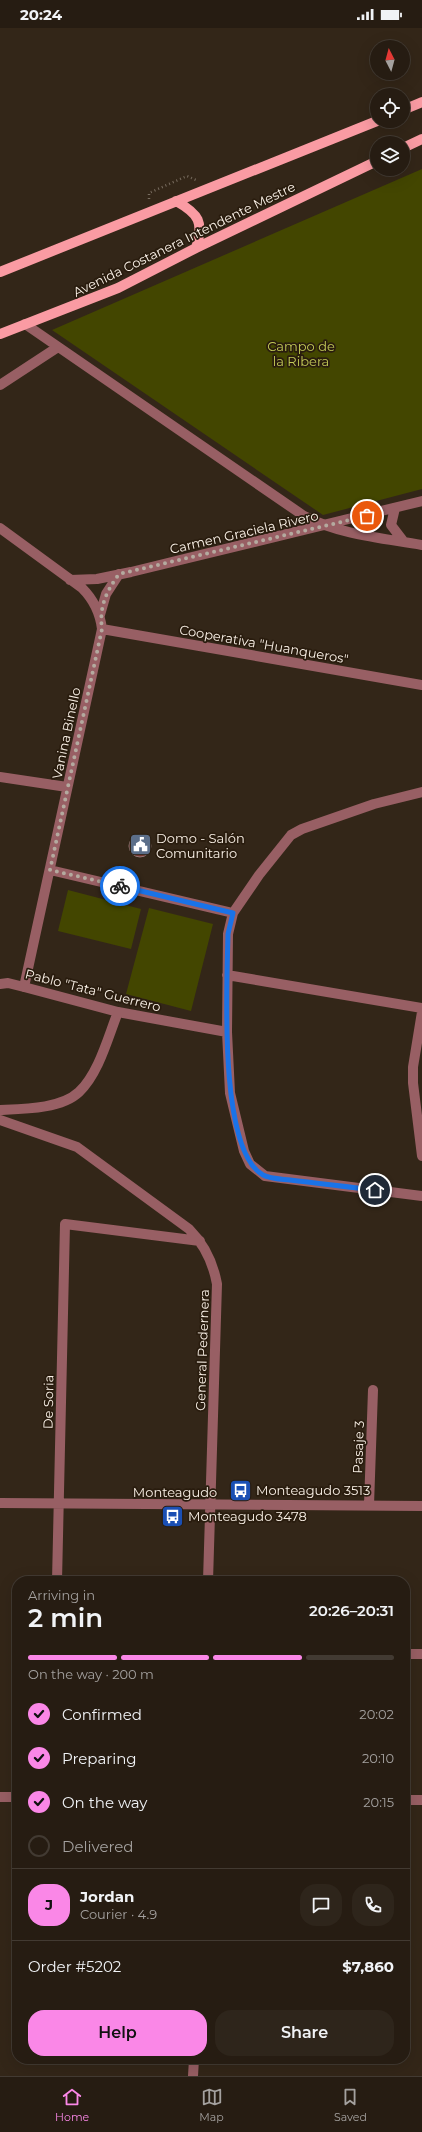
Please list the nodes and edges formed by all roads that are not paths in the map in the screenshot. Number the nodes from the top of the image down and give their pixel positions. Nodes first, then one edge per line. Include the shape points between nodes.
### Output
1 (422, 102) edge
2 (410, 107) edge
3 (370, 124) edge
4 (422, 139) edge
5 (410, 145) edge
6 (370, 164) edge
7 (176, 201) junction
8 (196, 248) junction
9 (0, 272) edge
10 (25, 324) junction
11 (0, 334) edge
12 (58, 347) junction
13 (0, 385) edge
14 (422, 502) edge
15 (395, 508) junction
16 (324, 526) junction
17 (0, 528) edge
18 (404, 542) junction
19 (422, 545) edge
20 (119, 574) junction
21 (70, 580) junction
22 (100, 615) junction
23 (102, 629) junction
24 (422, 685) edge
25 (0, 777) edge
26 (67, 786) junction
27 (422, 792) edge
28 (50, 870) junction
29 (233, 913) junction
30 (227, 975) junction
31 (0, 984) edge
32 (24, 987) junction
33 (422, 1008) edge
34 (118, 1012) junction
35 (422, 1012) edge
36 (227, 1032) junction
37 (0, 1110) edge
38 (0, 1120) edge
39 (422, 1151) edge
40 (422, 1196) edge
41 (200, 1240) junction
42 (373, 1390) dead end
43 (0, 1503) edge
44 (59, 1504) junction
45 (210, 1505) junction
46 (369, 1505) junction
47 (422, 1506) edge
48 (56, 1576) edge
49 (208, 1576) edge
50 (410, 1654) edge
51 (422, 1654) edge
52 (0, 1797) edge
53 (12, 1797) edge
54 (410, 1800) edge
55 (422, 1800) edge
56 (194, 2064) edge
57 (193, 2076) edge

1 - 2 main road
3 - 7 main road
4 - 5 main road
6 - 8 main road, Avenida Costanera Intendente Mestre
7 - 8 main road via 195,213 200,224
7 - 9 main road
8 - 10 main road, Avenida Costanera Intendente Mestre via 118,288
10 - 11 main road, Avenida Costanera Intendente Mestre
10 - 12 street
12 - 13 street
12 - 16 street via 304,516
14 - 15 street, Carmen Graciela Rivero
15 - 16 street, Carmen Graciela Rivero
15 - 18 street via 391,525
16 - 18 street via 347,533
16 - 20 street, Carmen Graciela Rivero
17 - 21 street, Vanina Binello
18 - 19 street
20 - 21 street, Carmen Graciela Rivero via 97,579
20 - 22 street via 106,594
21 - 22 street, Vanina Binello via 90,596
22 - 23 street, Vanina Binello
23 - 24 street, Cooperativa "Huanqueros"
23 - 26 street, Vanina Binello
25 - 26 street
26 - 28 street, Vanina Binello
27 - 29 street via 374,804 291,835
28 - 29 street
28 - 32 street, Vanina Binello
29 - 30 street via 228,934
30 - 33 street
30 - 36 street
31 - 32 street, Pablo "Tata" Guerrero
32 - 34 street, Pablo "Tata" Guerrero
34 - 36 street, Pablo "Tata" Guerrero
34 - 37 street via 92,1077 79,1093 44,1107
35 - 39 street via 413,1067 413,1083
36 - 40 street via 230,1093 244,1151 255,1169 265,1176
38 - 41 street, General Pedernera via 77,1147
41 - 44 street, De Soria via 65,1224
41 - 45 street, General Pedernera via 212,1263 217,1284
42 - 46 street, Pasaje 3
43 - 44 street, Monteagudo
44 - 45 street, Monteagudo
44 - 48 street, De Soria
45 - 46 street, Monteagudo
45 - 49 street, General Pedernera
46 - 47 street, Monteagudo
50 - 51 street
52 - 53 street
54 - 55 street
56 - 57 street

